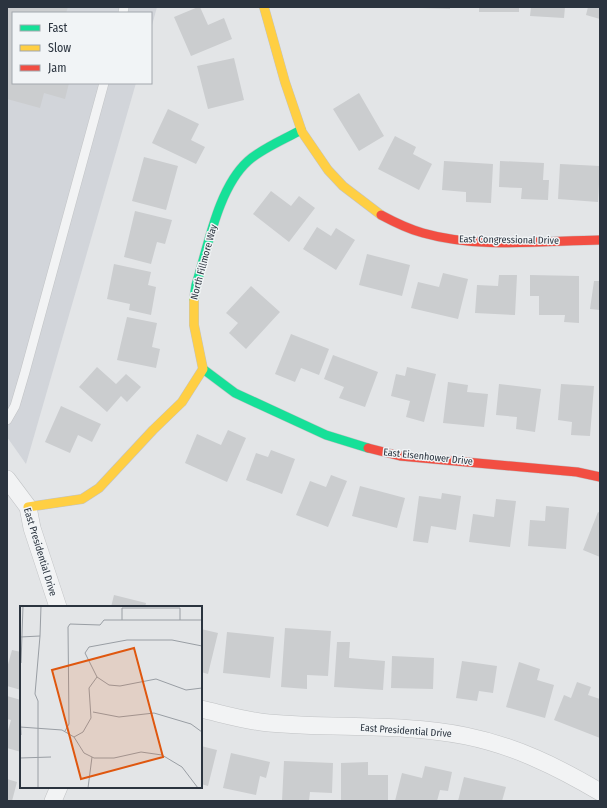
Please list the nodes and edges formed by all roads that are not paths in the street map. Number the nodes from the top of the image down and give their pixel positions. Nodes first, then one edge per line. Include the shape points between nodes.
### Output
1 (264, 7) edge
2 (104, 84) edge
3 (301, 130) junction
4 (600, 240) edge
5 (203, 369) junction
6 (7, 420) edge
7 (600, 477) edge
8 (7, 479) edge
9 (28, 508) junction
10 (58, 606) edge
11 (202, 709) edge
12 (59, 788) edge
13 (600, 792) edge
14 (53, 801) edge

1 - 3 street, East Congressional Drive
2 - 6 lane via 25,372 15,406
3 - 4 street, East Congressional Drive via 314,152 341,184 390,220 417,231 444,238 475,241
3 - 5 street, North Fillmore Way via 249,160 235,174 224,191 196,285 193,305 194,325
5 - 7 street, East Eisenhower Drive via 235,394 326,435 379,452 577,472
5 - 9 street via 182,402 99,488 82,499
8 - 9 street, East Presidential Drive
9 - 10 street, East Presidential Drive
11 - 13 street, East Presidential Drive via 269,723 426,730 466,736 524,753
12 - 14 street

